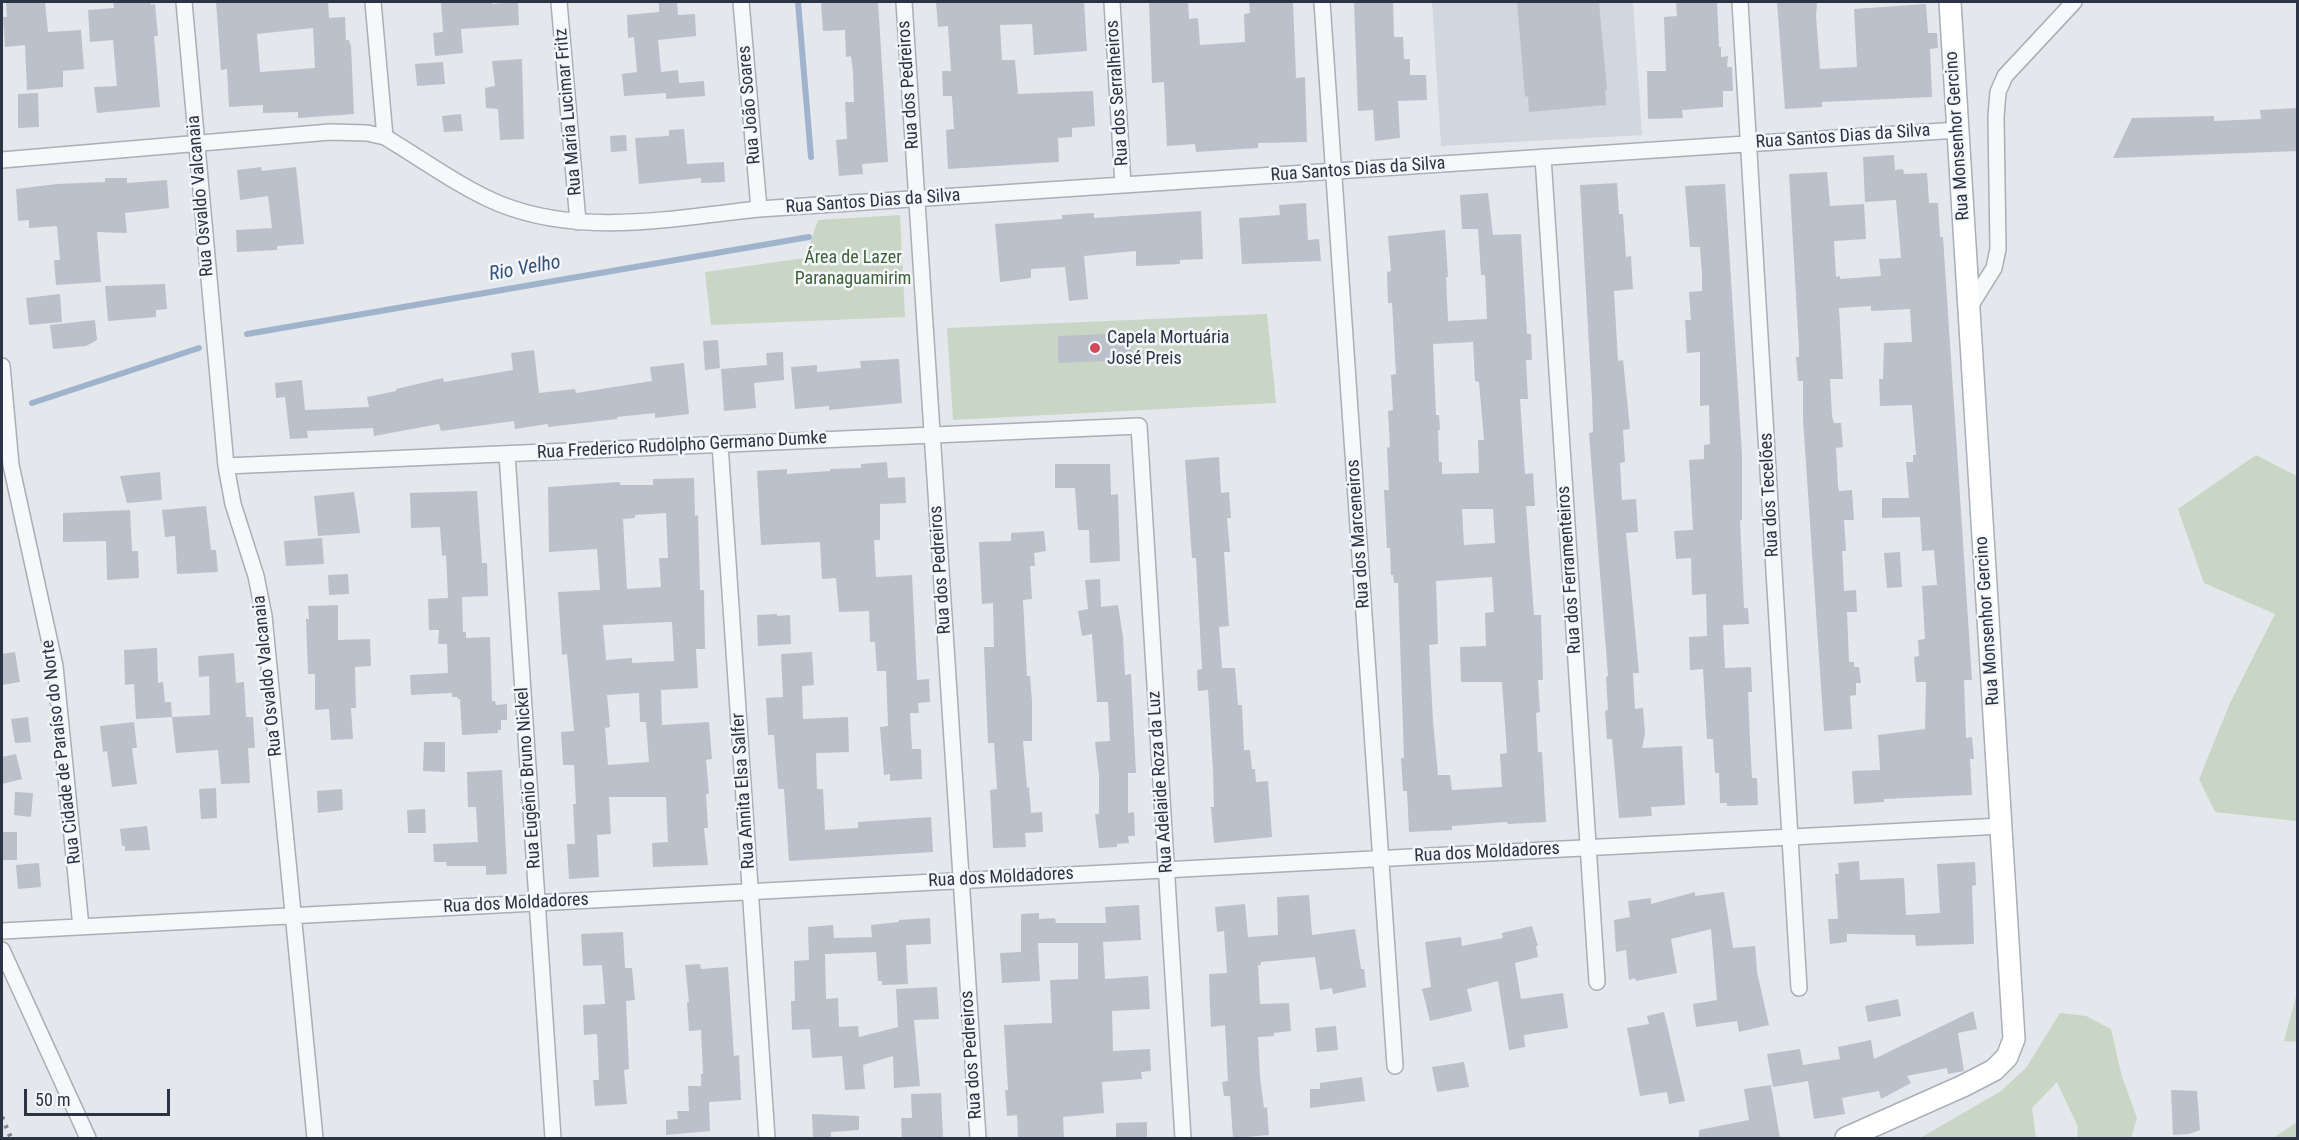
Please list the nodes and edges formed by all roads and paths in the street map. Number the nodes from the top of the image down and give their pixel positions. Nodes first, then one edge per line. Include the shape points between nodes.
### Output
1 (184, 2) edge
2 (373, 2) edge
3 (559, 2) edge
4 (741, 2) edge
5 (904, 2) edge
6 (1112, 2) edge
7 (1322, 2) edge
8 (1740, 2) edge
9 (1950, 2) edge
10 (2074, 2) edge
11 (1958, 130) junction
12 (385, 137) junction
13 (196, 142) junction
14 (1749, 144) junction
15 (1543, 157) junction
16 (2, 160) edge
17 (1334, 171) junction
18 (1123, 185) junction
19 (916, 199) junction
20 (759, 209) junction
21 (578, 222) junction
22 (1968, 308) junction
23 (2, 366) edge
24 (1138, 426) joint
25 (932, 435) junction
26 (720, 444) junction
27 (507, 454) junction
28 (226, 466) junction
29 (2001, 825) junction
30 (1790, 836) junction
31 (1588, 847) junction
32 (1381, 858) junction
33 (1167, 870) junction
34 (961, 881) junction
35 (751, 892) junction
36 (537, 903) junction
37 (293, 916) junction
38 (81, 927) junction
39 (2, 932) edge
40 (2, 950) edge
41 (1597, 982) dead end
42 (1799, 988) dead end
43 (1395, 1066) dead end
44 (88, 1138) edge
45 (315, 1138) edge
46 (553, 1138) edge
47 (768, 1138) edge
48 (978, 1138) edge
49 (1184, 1138) edge
50 (1846, 1138) edge

1 - 13 street, Rua Osvaldo Valcanaia
2 - 12 street
3 - 21 street, Rua Maria Lucimar Fritz
4 - 20 street, Rua João Soares
5 - 19 street, Rua dos Pedreiros
6 - 18 street, Rua dos Serralheiros
7 - 17 street, Rua dos Marceneiros
8 - 14 street, Rua dos Tecelões
9 - 11 main road, Rua Monsenhor Gercino
10 - 22 street via 2005,76 1998,92 1998,249 1994,268
11 - 14 street, Rua Santos Dias da Silva
11 - 22 main road, Rua Monsenhor Gercino
12 - 13 street via 330,132
12 - 21 street, Rua Santos Dias da Silva via 499,203
13 - 16 street
13 - 28 street, Rua Osvaldo Valcanaia
14 - 15 street, Rua Santos Dias da Silva
14 - 30 street, Rua dos Tecelões
15 - 17 street, Rua Santos Dias da Silva
15 - 31 street, Rua dos Ferramenteiros
17 - 18 street, Rua Santos Dias da Silva
17 - 32 street, Rua dos Marceneiros
18 - 19 street, Rua Santos Dias da Silva
19 - 20 street, Rua Santos Dias da Silva
19 - 25 street, Rua dos Pedreiros
20 - 21 street, Rua Santos Dias da Silva via 648,221
22 - 29 main road, Rua Monsenhor Gercino
23 - 38 street, Rua Cidade de Paraíso do Norte via 10,465 55,666
24 - 25 street, Rua Frederico Rudolpho Germano Dumke
24 - 33 street, Rua Adelaide Roza da Luz
25 - 26 street, Rua Frederico Rudolpho Germano Dumke
25 - 34 street, Rua dos Pedreiros
26 - 27 street, Rua Frederico Rudolpho Germano Dumke
26 - 35 street, Rua Annita Elsa Salfer
27 - 28 street, Rua Frederico Rudolpho Germano Dumke
27 - 36 street, Rua Eugênio Bruno Nickel
28 - 37 street, Rua Osvaldo Valcanaia via 264,616
29 - 30 street, Rua dos Moldadores
29 - 50 main road, Rua Monsenhor Gercino via 2014,1039 2007,1056 1994,1070 1963,1086
30 - 31 street, Rua dos Moldadores
30 - 42 street, Rua dos Tecelões
31 - 32 street, Rua dos Moldadores
31 - 41 street, Rua dos Ferramenteiros
32 - 33 street, Rua dos Moldadores
32 - 43 street, Rua dos Marceneiros
33 - 34 street, Rua dos Moldadores
33 - 49 street, Rua Adelaide Roza da Luz
34 - 35 street, Rua dos Moldadores
34 - 48 street, Rua dos Pedreiros
35 - 36 street, Rua dos Moldadores
35 - 47 street, Rua Annita Elsa Salfer
36 - 37 street, Rua dos Moldadores
36 - 46 street, Rua Eugênio Bruno Nickel
37 - 38 street, Rua dos Moldadores
37 - 45 street, Rua Osvaldo Valcanaia
38 - 39 street, Rua dos Moldadores
40 - 44 street

